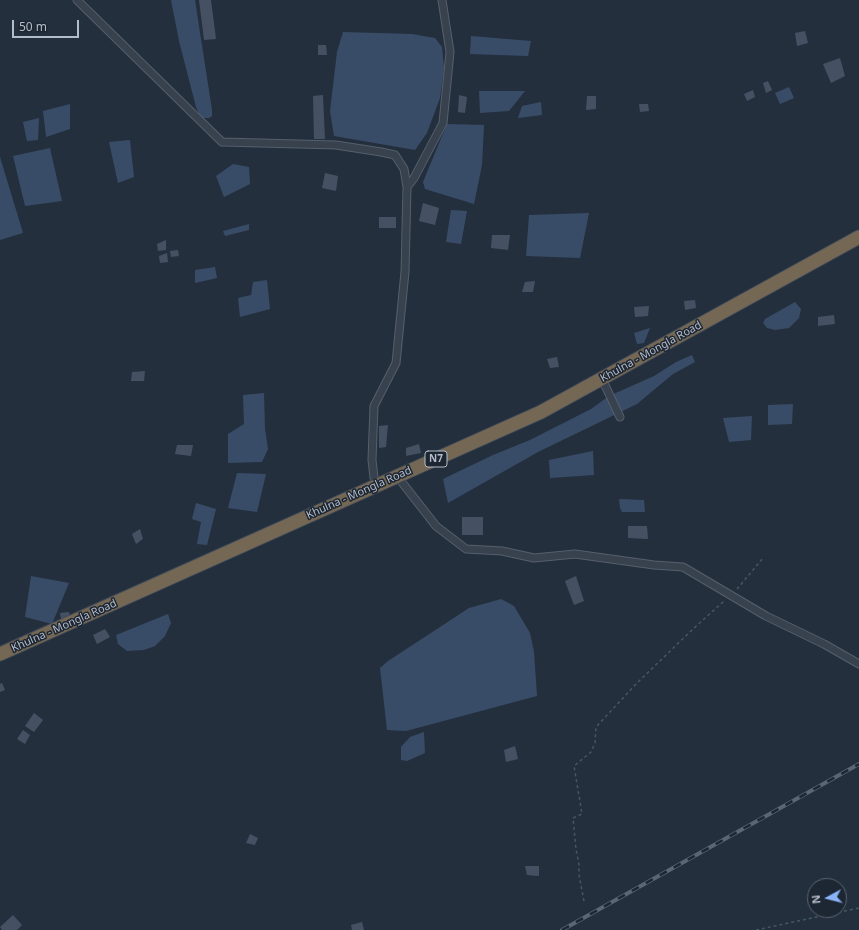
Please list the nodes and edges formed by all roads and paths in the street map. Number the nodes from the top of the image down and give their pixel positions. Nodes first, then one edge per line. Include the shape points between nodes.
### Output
1 (77, 0) edge
2 (442, 0) edge
3 (407, 188) junction
4 (859, 237) edge
5 (602, 379) junction
6 (620, 417) dead end
7 (396, 476) junction
8 (375, 486) junction
9 (763, 558) dead end
10 (733, 595) junction
11 (0, 654) edge
12 (859, 664) edge
13 (584, 901) dead end
14 (859, 908) edge
15 (756, 930) edge

1 - 3 street via 222,142 336,145 395,155 404,169
2 - 3 street via 450,52 443,123
3 - 8 street via 405,272 396,363 374,406 372,460
4 - 5 highway, Khulna - Mongla Road / N7
5 - 6 street
5 - 7 highway, Khulna - Mongla Road / N7 via 541,412
7 - 8 highway, Khulna - Mongla Road / N7
7 - 10 street via 436,526 466,549 502,551 534,558 575,554 683,567
8 - 11 highway, Khulna - Mongla Road / N7
9 - 10 path
10 - 12 street via 766,616
10 - 13 path via 693,629 596,726 595,743 591,752 574,766 582,814 573,818 578,875
14 - 15 path

